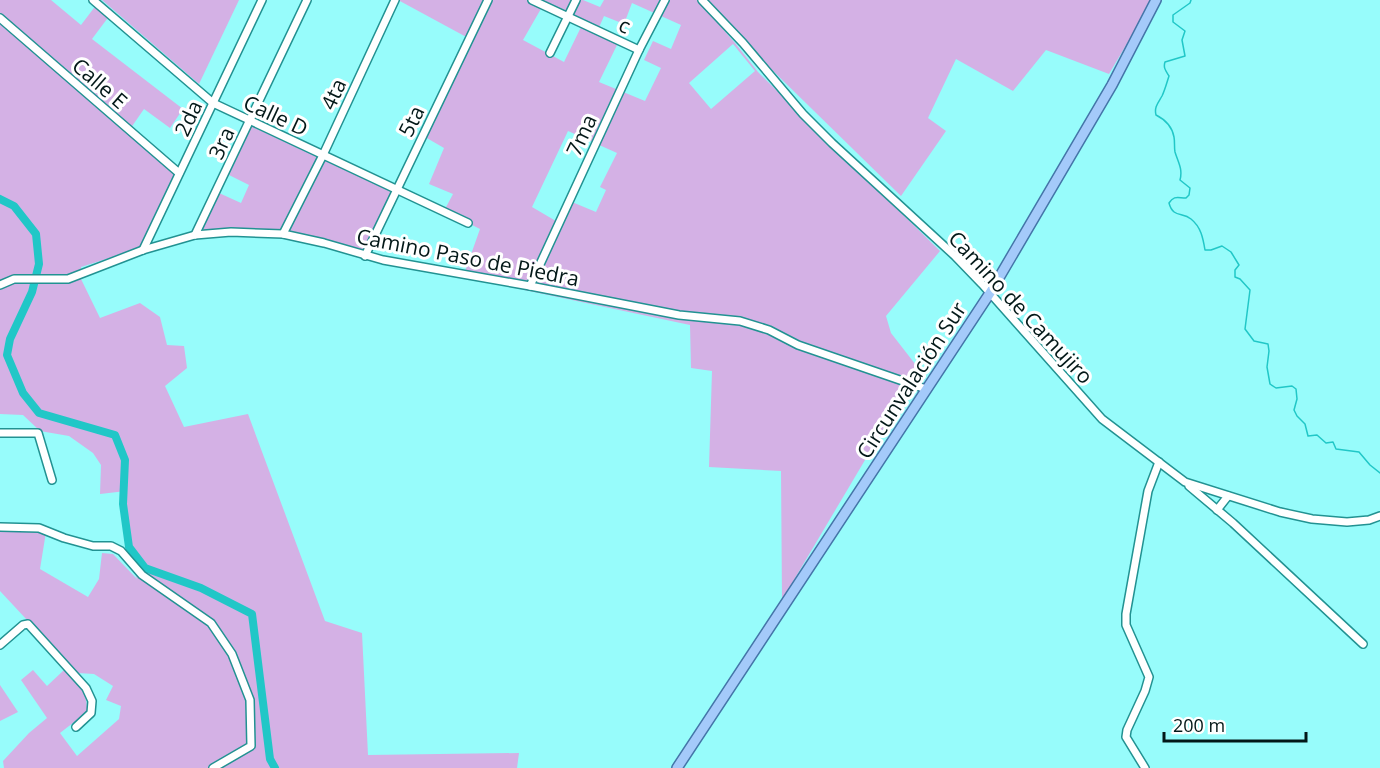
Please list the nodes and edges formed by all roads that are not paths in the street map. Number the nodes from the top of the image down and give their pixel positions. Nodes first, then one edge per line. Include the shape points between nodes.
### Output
1 (93, 0) edge
2 (262, 0) edge
3 (307, 0) edge
4 (395, 0) edge
5 (488, 0) edge
6 (532, 0) edge
7 (576, 0) edge
8 (665, 0) edge
9 (702, 0) edge
10 (1156, 0) edge
11 (568, 17) junction
12 (0, 18) edge
13 (639, 50) junction
14 (550, 53) dead end
15 (213, 103) junction
16 (250, 121) junction
17 (323, 155) junction
18 (179, 173) junction
19 (397, 190) junction
20 (468, 223) dead end
21 (283, 234) junction
22 (195, 235) junction
23 (143, 250) junction
24 (365, 256) junction
25 (0, 285) edge
26 (530, 286) junction
27 (990, 293) junction
28 (926, 390) junction
29 (0, 433) edge
30 (1159, 462) junction
31 (52, 480) dead end
32 (1185, 482) junction
33 (1228, 496) junction
34 (1217, 510) junction
35 (1380, 516) edge
36 (0, 527) edge
37 (2, 639) edge
38 (1363, 644) dead end
39 (76, 728) dead end
40 (213, 768) edge
41 (677, 768) edge
42 (1145, 768) edge

1 - 15 street, Calle D
2 - 15 street, 2da
3 - 16 street, 3ra
4 - 17 street, 4ta
5 - 19 street, 5ta
6 - 11 street, c
7 - 11 street
8 - 13 street, 7ma
9 - 27 street, Camino de Camujiro via 803,114
10 - 27 main road, Circunvalación Sur via 1112,85
11 - 13 street, c
11 - 14 street
12 - 18 street, Calle E
13 - 26 street, 7ma
15 - 16 street, Calle D
15 - 18 street, 2da
16 - 17 street, Calle D
16 - 22 street, 3ra
17 - 19 street, Calle D
17 - 21 street, 4ta
18 - 23 street, 2da
19 - 20 street, Calle D
19 - 24 street, 5ta
21 - 22 street, Camino Paso de Piedra
21 - 24 street, Camino Paso de Piedra
22 - 23 street, Camino Paso de Piedra
23 - 25 street, Camino Paso de Piedra via 68,279 14,279
24 - 26 street, Camino Paso de Piedra
26 - 28 street, Camino Paso de Piedra via 679,315 740,321
27 - 28 main road, Circunvalación Sur
27 - 30 street, Camino de Camujiro via 1102,419
28 - 41 main road, Circunvalación Sur
29 - 31 street via 38,433
30 - 32 street, Camino de Camujiro
30 - 42 street via 1148,491 1126,614 1126,625 1149,677 1126,730 1126,737
32 - 33 street, Camino de Camujiro
32 - 34 street
33 - 34 street
33 - 35 street, Camino de Camujiro via 1312,519 1347,522
34 - 38 street
36 - 40 street via 39,528 93,546 111,546 121,551 142,575 211,623 232,654 250,700 251,746
37 - 39 street via 28,624 86,688 92,701 91,713

